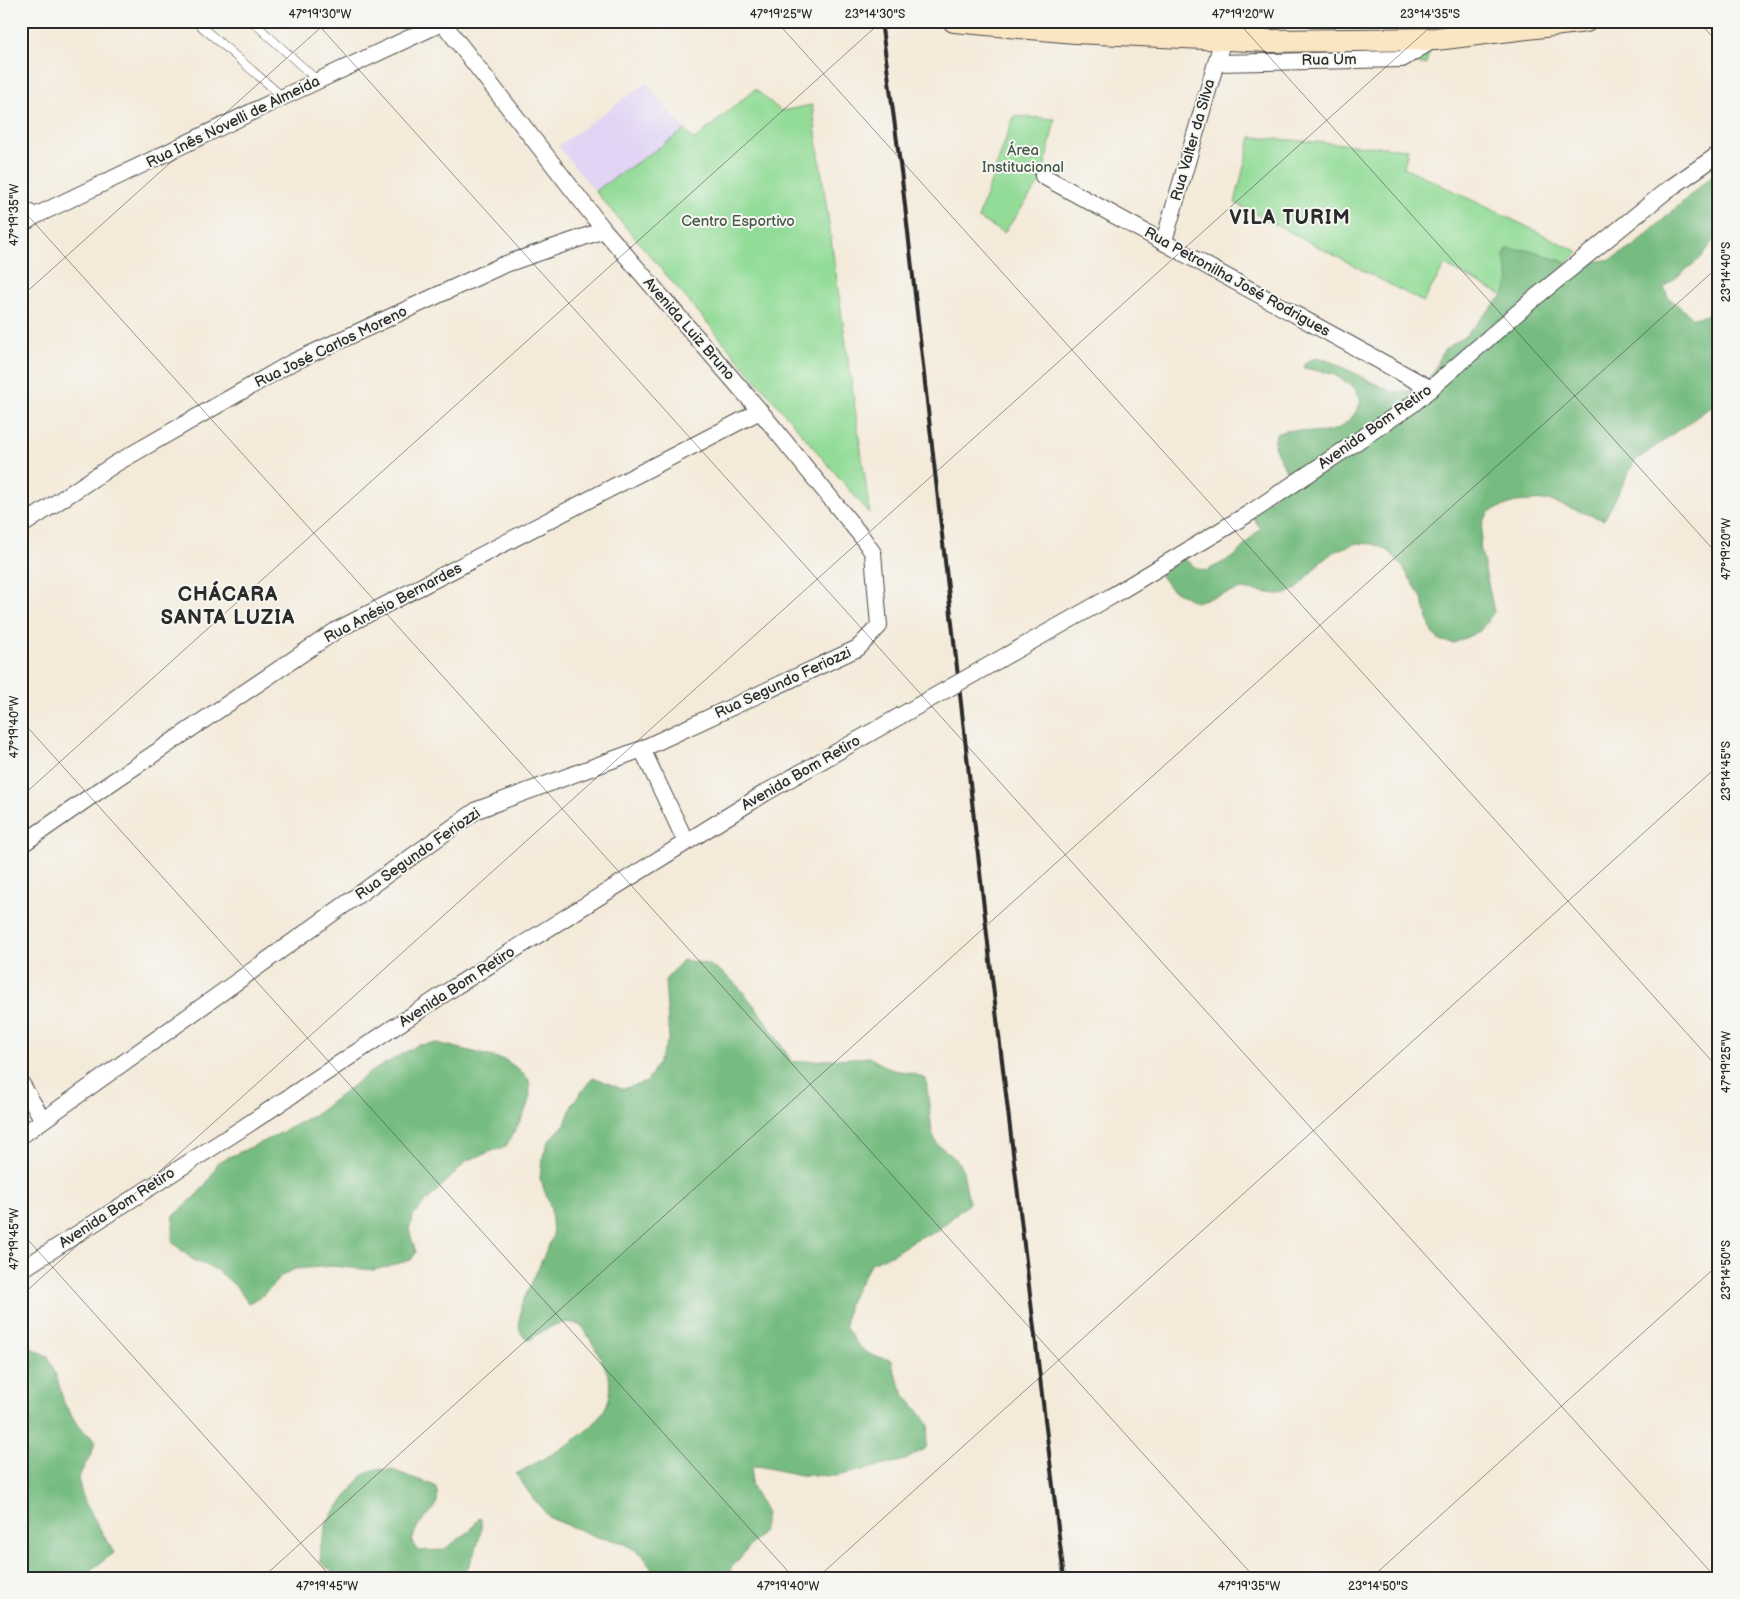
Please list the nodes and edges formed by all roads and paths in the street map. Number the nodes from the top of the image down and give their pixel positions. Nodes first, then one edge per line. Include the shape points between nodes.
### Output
1 (194, 21) edge
2 (252, 21) edge
3 (1586, 21) edge
4 (445, 22) edge
5 (956, 22) edge
6 (1016, 24) edge
7 (1223, 39) junction
8 (1436, 39) junction
9 (1216, 63) junction
10 (318, 80) junction
11 (283, 97) junction
12 (1719, 154) edge
13 (1043, 176) dead end
14 (26, 216) edge
15 (604, 230) junction
16 (1164, 241) junction
17 (1431, 389) junction
18 (760, 411) junction
19 (21, 526) edge
20 (858, 648) joint
21 (642, 749) junction
22 (686, 842) junction
23 (21, 845) edge
24 (21, 1082) edge
25 (43, 1120) junction
26 (21, 1136) edge
27 (21, 1270) edge

1 - 11 lane
2 - 10 lane
3 - 8 street
4 - 10 street, Rua Inês Novelli de Almeida
4 - 15 street, Avenida Luiz Bruno
5 - 6 street
6 - 7 street via 1075,32
7 - 8 street
7 - 9 street, Rua Valter da Silva
8 - 9 street, Rua Um via 1402,59
9 - 16 street, Rua Valter da Silva
10 - 11 street, Rua Inês Novelli de Almeida
11 - 14 street, Rua Inês Novelli de Almeida
12 - 17 street, Avenida Bom Retiro via 1666,191
13 - 16 street, Rua Petronilha José Rodrigues
15 - 18 street, Avenida Luiz Bruno
15 - 19 street, Rua José Carlos Moreno via 503,265 291,363 115,464
16 - 17 street, Rua Petronilha José Rodrigues
17 - 22 street, Avenida Bom Retiro, bridge via 1253,511 1120,591 764,793
18 - 20 street, Avenida Luiz Bruno via 873,553 878,626
18 - 23 street, Rua Anésio Bernardes via 338,630
20 - 21 street, Rua Segundo Feriozzi
21 - 22 street
21 - 25 street, Rua Segundo Feriozzi via 477,810
22 - 27 street, Avenida Bom Retiro via 465,981
24 - 25 street
25 - 26 street, Rua Segundo Feriozzi

